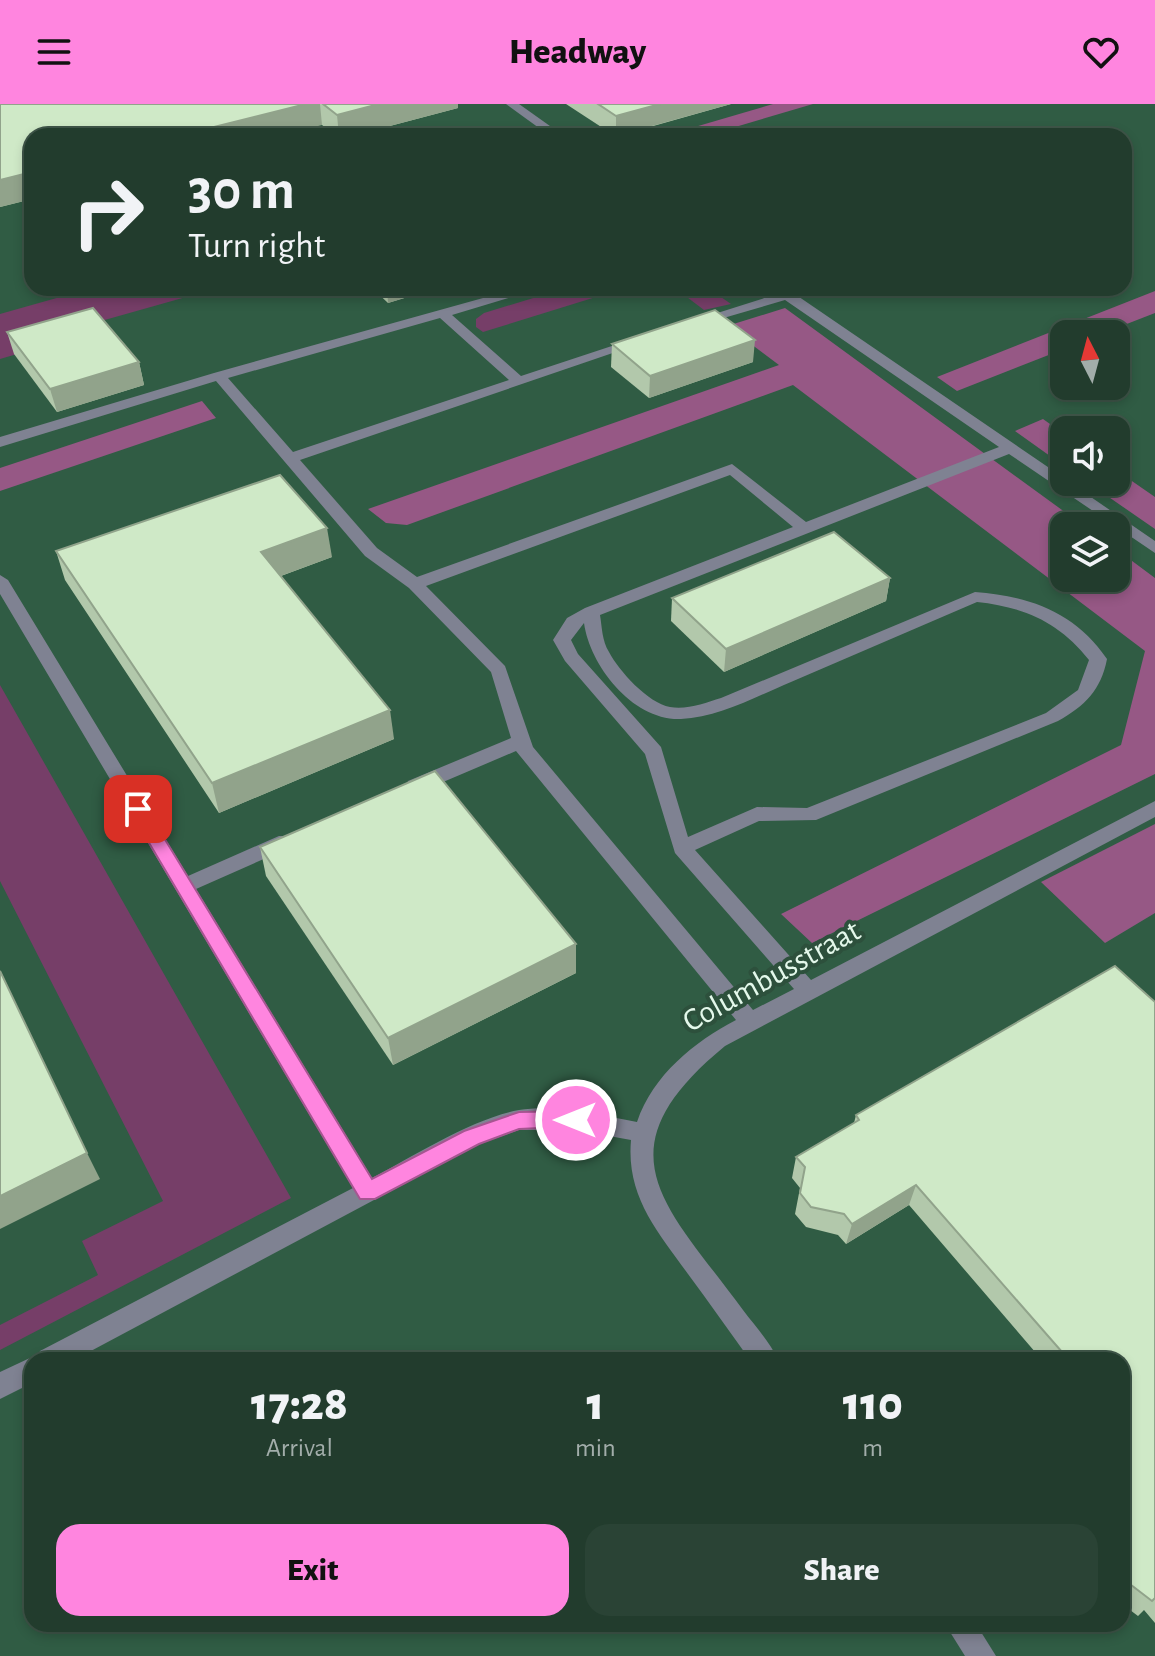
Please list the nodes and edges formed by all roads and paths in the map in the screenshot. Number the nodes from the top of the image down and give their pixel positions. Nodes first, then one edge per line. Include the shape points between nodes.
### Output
1 (512, 104) edge
2 (546, 128) edge
3 (506, 296) edge
4 (768, 296) edge
5 (789, 296) edge
6 (443, 314) junction
7 (684, 326) edge
8 (654, 336) edge
9 (219, 376) junction
10 (519, 382) junction
11 (0, 442) edge
12 (1011, 448) junction
13 (290, 458) junction
14 (805, 529) junction
15 (1155, 548) edge
16 (0, 580) edge
17 (415, 584) junction
18 (591, 612) junction
19 (521, 741) junction
20 (404, 791) edge
21 (1155, 808) edge
22 (301, 835) edge
23 (682, 848) junction
24 (184, 886) junction
25 (809, 992) junction
26 (751, 1023) junction
27 (644, 1133) junction
28 (368, 1192) junction
29 (64, 1352) edge
30 (759, 1352) edge
31 (24, 1373) edge
32 (0, 1386) edge
33 (965, 1632) edge
34 (982, 1656) edge

1 - 2 street
3 - 6 street
4 - 7 street
5 - 12 street
6 - 9 street
6 - 10 street
8 - 10 street
9 - 11 street
9 - 13 street
10 - 13 street
12 - 14 street
12 - 15 street
13 - 17 street via 371,552
14 - 17 street via 732,469
14 - 18 street
16 - 24 street
17 - 19 street via 499,670
18 - 23 street via 573,622 562,640 654,752
18 - 23 street via 596,652 647,707 669,713 696,713 727,702 975,597 1015,599 1046,611 1082,636 1098,659 1095,681 1082,700 1052,717 809,815 757,814
19 - 20 street
19 - 26 street
21 - 25 street, Columbusstraat
22 - 24 street
23 - 25 street
24 - 28 street
25 - 26 street, Columbusstraat
26 - 27 street, Columbusstraat via 689,1061 660,1093
27 - 28 street via 576,1120 519,1120 471,1137
27 - 30 street, Columbusstraat via 641,1167 655,1210
28 - 29 street
31 - 32 street
33 - 34 street

